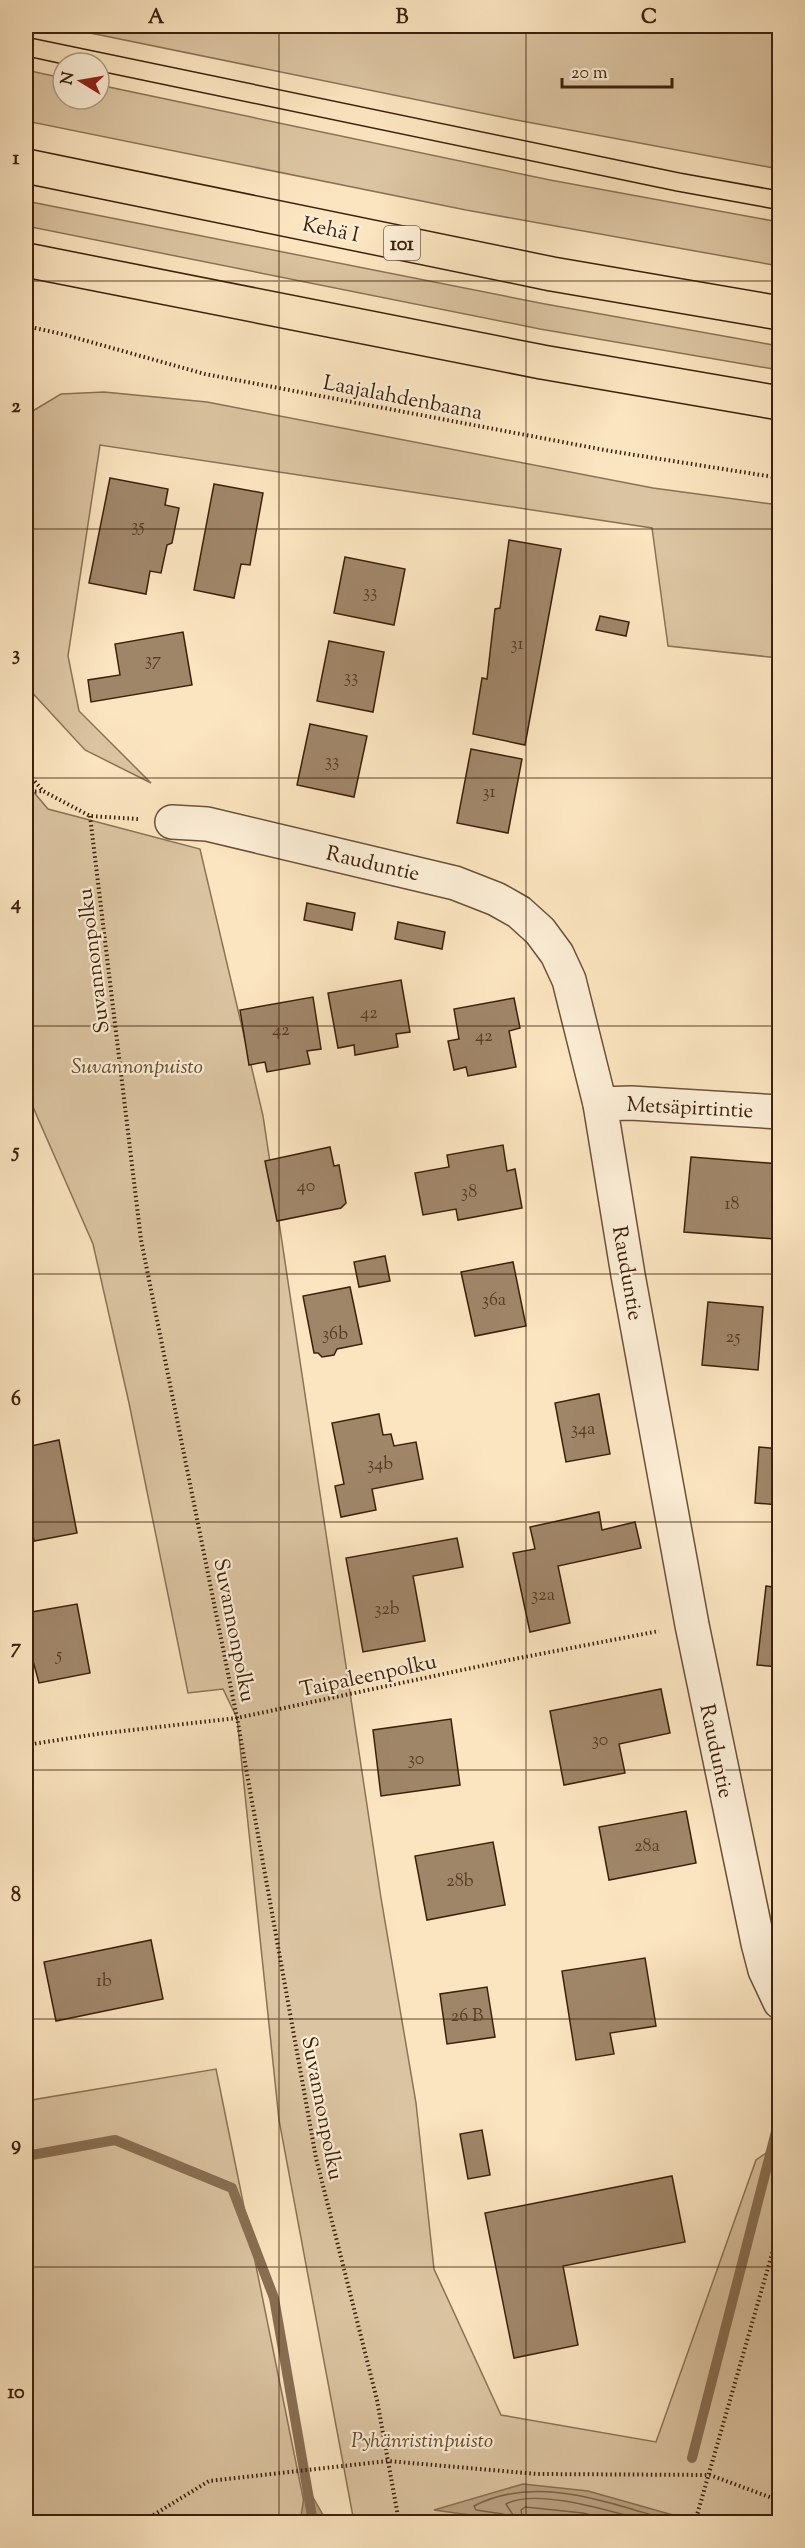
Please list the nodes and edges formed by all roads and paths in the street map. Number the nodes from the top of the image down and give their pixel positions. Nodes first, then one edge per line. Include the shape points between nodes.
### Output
1 (26, 166) edge
2 (26, 260) edge
3 (780, 314) edge
4 (26, 326) edge
5 (780, 402) edge
6 (780, 478) edge
7 (26, 771) edge
8 (43, 791) junction
9 (26, 792) edge
10 (90, 816) junction
11 (172, 822) joint
12 (600, 1104) junction
13 (780, 1112) edge
14 (692, 1625) junction
15 (237, 1718) junction
16 (26, 1745) edge
17 (780, 2002) edge
18 (780, 2226) edge
19 (778, 2232) edge
20 (388, 2461) junction
21 (710, 2475) junction
22 (780, 2501) edge
23 (142, 2523) edge
24 (399, 2523) edge
25 (695, 2523) edge

1 - 3 highway, Kehä I / 101 via 552,274
2 - 5 highway via 542,362
4 - 6 path, Laajalahdenbaana via 205,374 610,451
7 - 8 path
8 - 9 path
8 - 10 path
10 - 11 path
10 - 15 path, Suvannonpolku via 141,1240
11 - 12 street, Rauduntie via 207,824 455,883 519,912 557,954 568,980
12 - 13 street, Metsäpirtintie
12 - 14 street, Rauduntie
14 - 15 path, Taipaleenpolku
14 - 17 street, Rauduntie via 758,1943
15 - 16 path, Taipaleenpolku
15 - 20 path, Suvannonpolku via 316,2158 377,2400
18 - 19 path
19 - 21 path
20 - 21 path via 537,2474
20 - 23 path via 209,2481
20 - 24 path, Suvannonpolku
21 - 22 path
21 - 25 path

